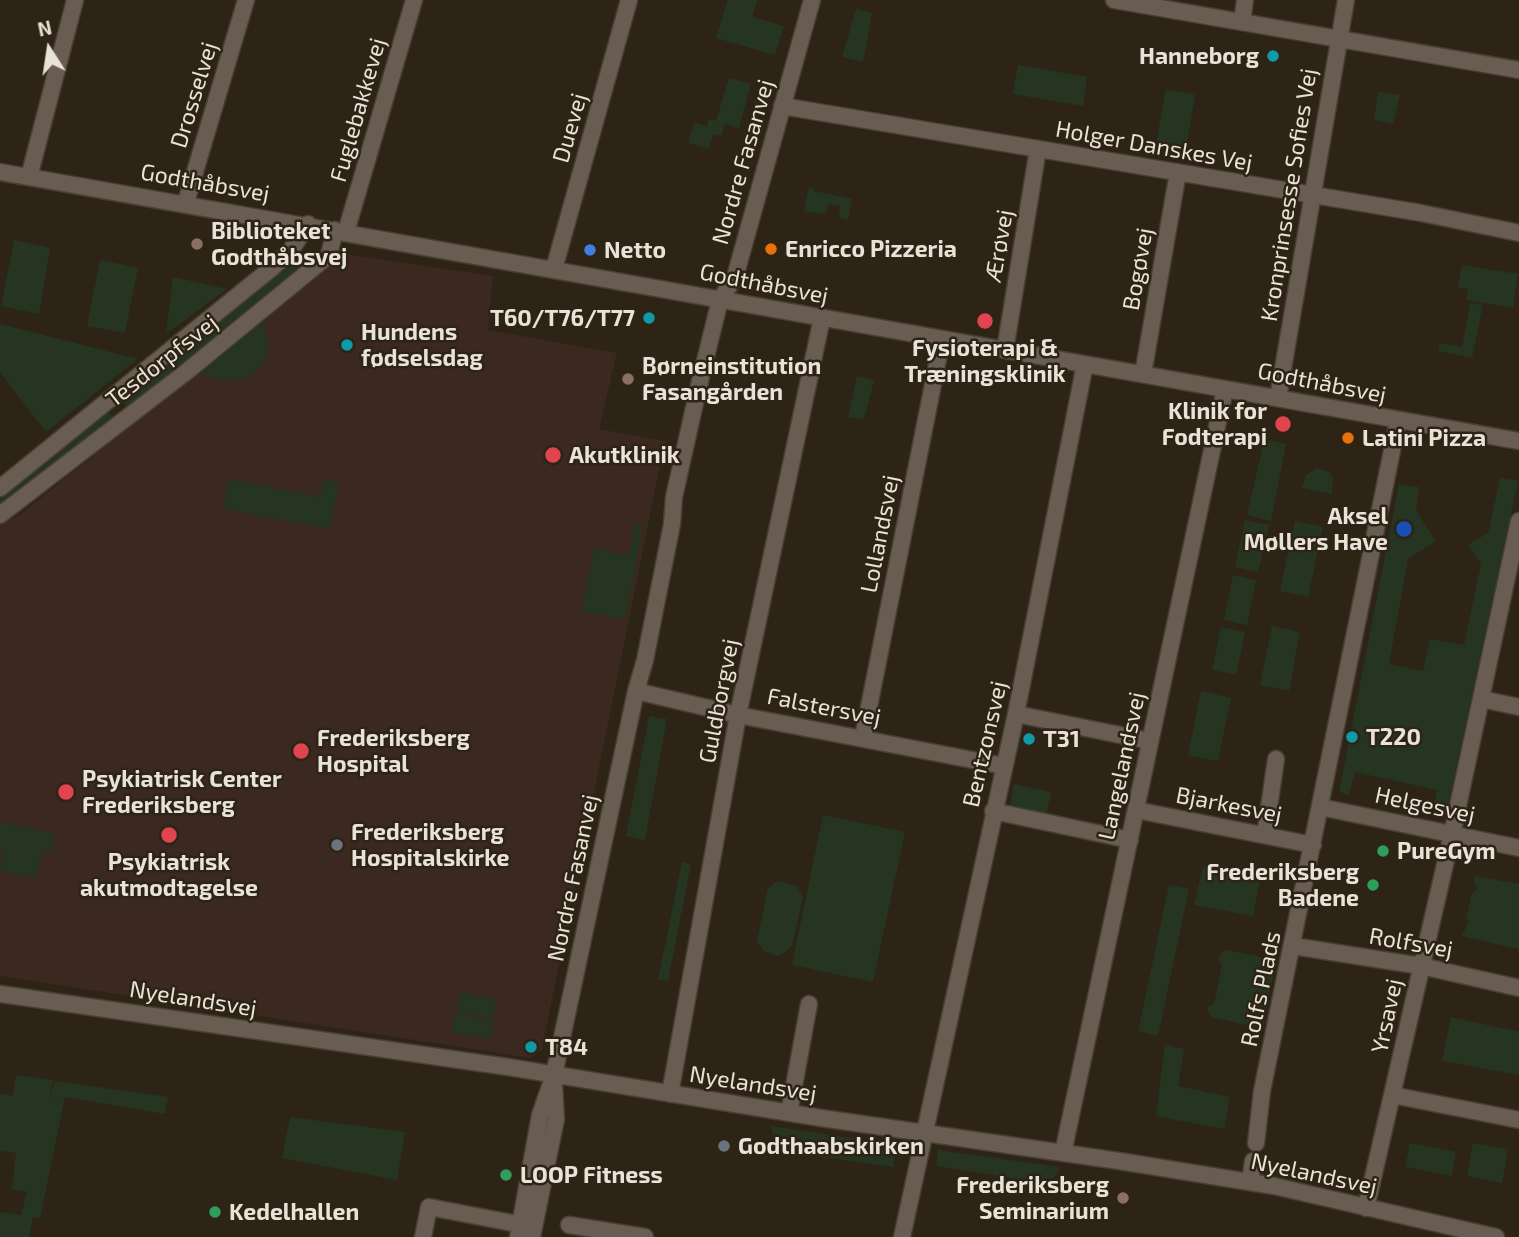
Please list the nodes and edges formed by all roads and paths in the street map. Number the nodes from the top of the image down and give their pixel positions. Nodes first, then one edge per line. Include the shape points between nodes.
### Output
1 (75, 0) edge
2 (246, 0) edge
3 (414, 0) edge
4 (629, 0) edge
5 (812, 0) edge
6 (1114, 0) edge
7 (1245, 0) edge
8 (1346, 0) edge
9 (1242, 22) junction
10 (1338, 39) junction
11 (1519, 70) edge
12 (782, 106) junction
13 (1038, 149) junction
14 (0, 172) edge
15 (1178, 172) junction
16 (29, 177) junction
17 (1312, 196) junction
18 (186, 202) junction
19 (308, 224) junction
20 (341, 231) junction
21 (1519, 233) edge
22 (554, 269) junction
23 (720, 300) junction
24 (822, 318) junction
25 (942, 339) junction
26 (1005, 350) junction
27 (1085, 364) junction
28 (1143, 374) junction
29 (1224, 389) junction
30 (1278, 398) junction
31 (1398, 421) junction
32 (1519, 442) edge
33 (0, 488) edge
34 (0, 515) edge
35 (1519, 521) edge
36 (1513, 574) edge
37 (636, 691) junction
38 (1481, 699) junction
39 (1519, 707) edge
40 (1016, 713) junction
41 (738, 715) junction
42 (863, 737) junction
43 (1150, 741) junction
44 (1276, 759) dead end
45 (1004, 766) junction
46 (1320, 807) junction
47 (1136, 810) junction
48 (993, 811) junction
49 (1452, 834) junction
50 (1265, 835) junction
51 (1130, 840) junction
52 (1313, 845) junction
53 (1519, 848) edge
54 (1293, 946) junction
55 (1421, 966) junction
56 (1519, 988) edge
57 (0, 994) edge
58 (809, 1004) dead end
59 (554, 1075) junction
60 (670, 1094) junction
61 (1392, 1095) junction
62 (789, 1113) junction
63 (1519, 1120) edge
64 (925, 1133) junction
65 (1256, 1143) dead end
66 (1063, 1153) junction
67 (1253, 1161) dead end
68 (1250, 1182) junction
69 (1366, 1208) junction
70 (569, 1225) dead end
71 (526, 1231) edge
72 (1456, 1233) edge
73 (423, 1237) edge
74 (645, 1237) edge
75 (902, 1237) edge
76 (1496, 1237) edge

1 - 16 street
2 - 18 street, Drosselvej
3 - 20 street, Fuglebakkevej
4 - 22 street, Duevej
5 - 12 street, Nordre Fasanvej
6 - 9 street
7 - 9 street
8 - 10 street, Kronprinsesse Sofies Vej
9 - 10 street
10 - 11 street
10 - 17 street, Kronprinsesse Sofies Vej
12 - 13 street, Holger Danskes Vej
12 - 23 street, Nordre Fasanvej via 735,277
13 - 15 street, Holger Danskes Vej
13 - 26 street, Ærøvej
14 - 16 street, Godthåbsvej
15 - 17 street, Holger Danskes Vej
15 - 28 street, Bogøvej
16 - 18 street, Godthåbsvej
17 - 21 street, Holger Danskes Vej
17 - 30 street, Kronprinsesse Sofies Vej
18 - 19 street, Godthåbsvej
19 - 20 street, Godthåbsvej
19 - 33 street, Tesdorpfsvej via 273,267
20 - 22 street, Godthåbsvej
20 - 34 street, Tesdorpfsvej via 329,255 186,373
22 - 23 street, Godthåbsvej
23 - 24 street, Godthåbsvej
23 - 37 street, Nordre Fasanvej via 664,523
24 - 25 street, Godthåbsvej
24 - 41 street, Guldborgvej
25 - 26 street, Godthåbsvej
25 - 42 street, Lollandsvej
26 - 27 street, Godthåbsvej
27 - 28 street, Godthåbsvej
27 - 40 street, Bentzonsvej
28 - 29 street, Godthåbsvej
29 - 30 street, Godthåbsvej
29 - 43 street, Langelandsvej
30 - 31 street, Godthåbsvej
31 - 32 street, Godthåbsvej
31 - 46 street
35 - 36 street
36 - 38 street
37 - 41 street, Falstersvej
37 - 59 street, Nordre Fasanvej
38 - 39 street
38 - 49 street
40 - 43 street
40 - 45 street, Bentzonsvej
41 - 42 street, Falstersvej
41 - 60 street, Guldborgvej
42 - 45 street, Falstersvej
43 - 47 street, Langelandsvej
44 - 50 street
45 - 48 street, Bentzonsvej
46 - 49 street, Helgesvej
46 - 52 street
47 - 50 street, Bjarkesvej
47 - 51 street, Langelandsvej
48 - 51 street
48 - 64 street, Bentzonsvej
49 - 53 street, Helgesvej
49 - 55 street, Yrsavej
50 - 52 street, Bjarkesvej
51 - 66 street, Langelandsvej
52 - 54 street, Rolfs Plads
54 - 55 street, Rolfsvej
54 - 65 street, Rolfs Plads via 1262,1091
55 - 56 street, Rolfsvej
55 - 61 street, Yrsavej
57 - 59 street, Nyelandsvej
58 - 62 street
59 - 60 street, Nyelandsvej
59 - 71 street, Nordre Fasanvej via 556,1119
60 - 62 street, Nyelandsvej
61 - 63 street
61 - 69 street, Yrsavej
62 - 64 street, Nyelandsvej
64 - 66 street, Nyelandsvej
64 - 75 street, Bentzonsvej
66 - 68 street, Nyelandsvej
67 - 68 street
68 - 69 street, Nyelandsvej
69 - 72 street, Nyelandsvej
70 - 74 street
71 - 73 street via 429,1207
72 - 76 street, Nyelandsvej

